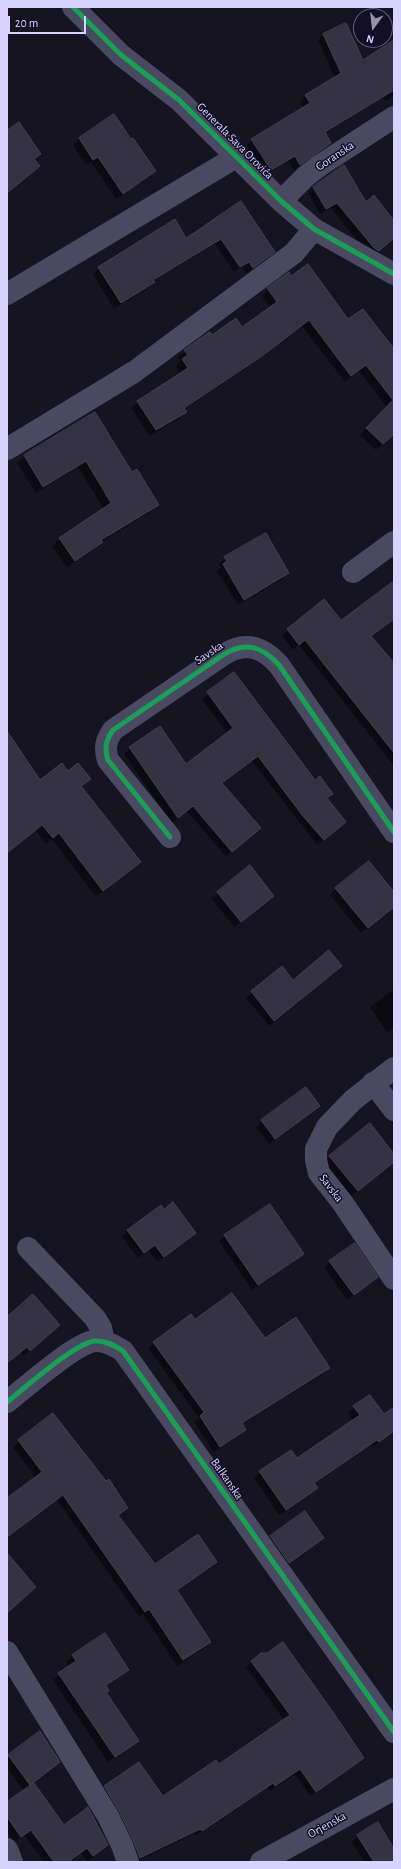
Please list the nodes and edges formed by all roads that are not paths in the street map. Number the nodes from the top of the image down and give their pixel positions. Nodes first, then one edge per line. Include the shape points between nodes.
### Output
1 (73, 7) edge
2 (394, 117) edge
3 (236, 157) junction
4 (281, 201) junction
5 (314, 229) junction
6 (394, 274) edge
7 (7, 294) edge
8 (7, 449) edge
9 (394, 542) edge
10 (353, 572) dead end
11 (394, 832) edge
12 (170, 837) dead end
13 (394, 1068) edge
14 (373, 1083) junction
15 (394, 1110) edge
16 (28, 1248) dead end
17 (394, 1279) edge
18 (104, 1341) junction
19 (7, 1402) edge
20 (7, 1652) edge
21 (394, 1732) edge
22 (394, 1789) edge
23 (7, 1849) edge
24 (12, 1862) edge
25 (128, 1862) edge
26 (261, 1862) edge

1 - 3 street, Generala Sava Orovića via 121,55 179,100
2 - 4 street, Goranska via 319,166
3 - 4 street, Generala Sava Orovića
3 - 7 street
4 - 5 street, Generala Sava Orovića
5 - 6 street, Generala Sava Orovića
5 - 8 street via 294,253 134,372
9 - 10 street
11 - 12 street, Savska via 279,665 264,651 245,647 235,648 223,655 113,730 107,738 108,760
13 - 14 street, Savska
14 - 15 street
14 - 17 street, Savska via 327,1127 316,1149 316,1160 319,1173 342,1202
16 - 18 street via 95,1318
18 - 19 street via 84,1344
18 - 21 street, Balkanska via 114,1344 130,1359
20 - 25 street via 108,1816
22 - 26 street, Orjenska
23 - 24 street

